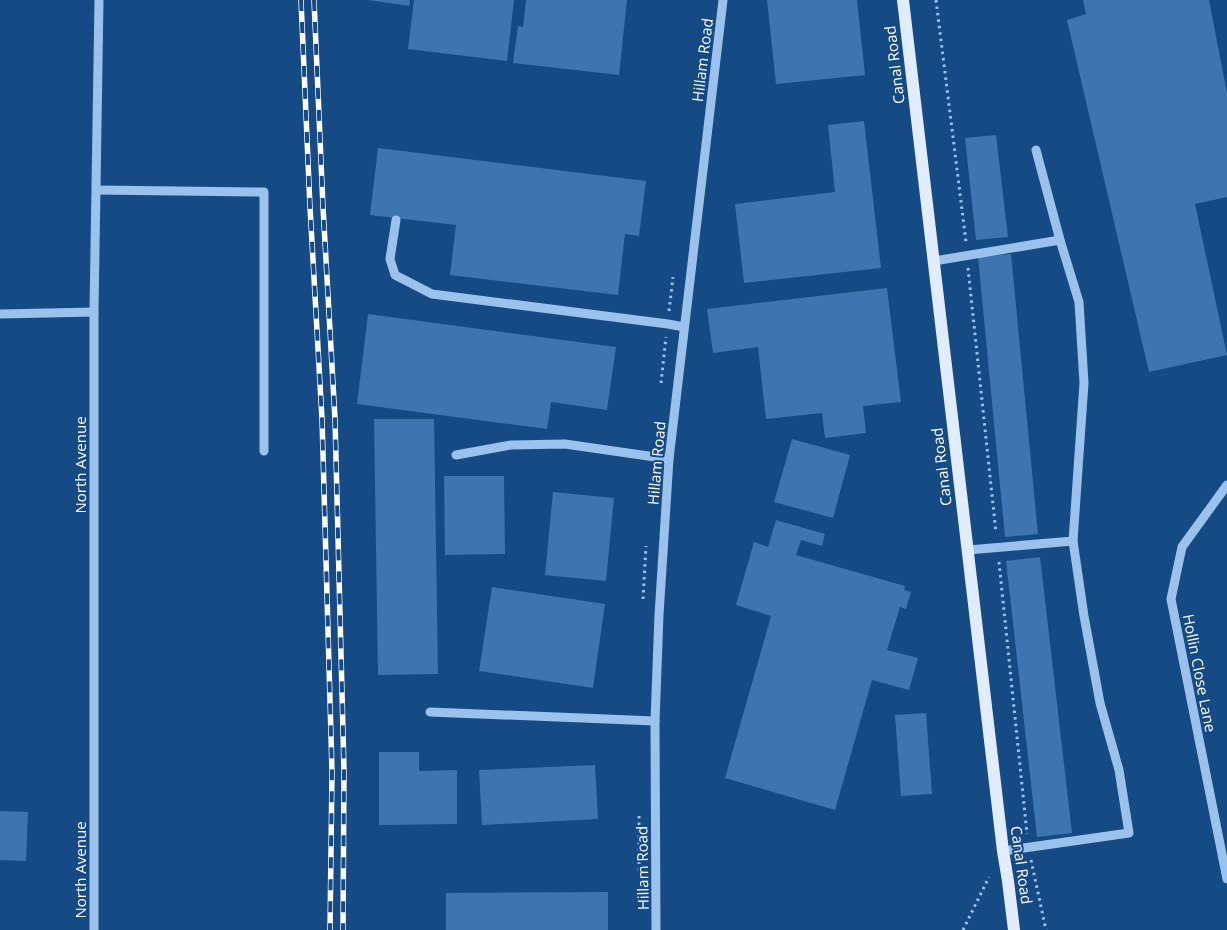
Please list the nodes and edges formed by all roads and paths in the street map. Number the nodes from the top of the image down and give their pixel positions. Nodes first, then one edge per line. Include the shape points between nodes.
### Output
1 (99, 0) edge
2 (722, 0) edge
3 (903, 0) edge
4 (936, 0) edge
5 (1036, 150) dead end
6 (97, 190) junction
7 (396, 220) dead end
8 (1060, 240) junction
9 (967, 255) junction
10 (934, 261) junction
11 (94, 312) junction
12 (0, 314) edge
13 (684, 327) junction
14 (264, 451) dead end
15 (456, 455) dead end
16 (670, 459) junction
17 (1227, 485) edge
18 (1073, 541) junction
19 (998, 548) junction
20 (968, 550) junction
21 (430, 712) dead end
22 (655, 721) junction
23 (1028, 847) junction
24 (1003, 851) junction
25 (1227, 879) edge
26 (94, 930) edge
27 (656, 930) edge
28 (963, 930) edge
29 (1014, 930) edge
30 (1046, 930) edge

1 - 6 street, North Avenue
2 - 13 street, Hillam Road
3 - 10 main road, Canal Road
4 - 9 path
5 - 8 street
6 - 11 street, North Avenue
6 - 14 street via 264,192
7 - 13 street via 390,259 396,275 432,294
8 - 9 street
8 - 18 street via 1079,302 1084,383
9 - 10 street
9 - 19 path
10 - 20 main road, Canal Road
11 - 12 street
11 - 26 street, North Avenue
13 - 16 street, Hillam Road
15 - 16 street via 511,445 565,444
16 - 22 street, Hillam Road
17 - 25 street, Hollin Close Lane via 1182,548 1171,599
18 - 19 street
18 - 23 street via 1100,703 1120,770 1129,833
19 - 20 street
19 - 23 path
20 - 24 main road, Canal Road
21 - 22 street
22 - 27 street, Hillam Road
23 - 24 street
23 - 30 path
24 - 28 path
24 - 29 main road, Canal Road

